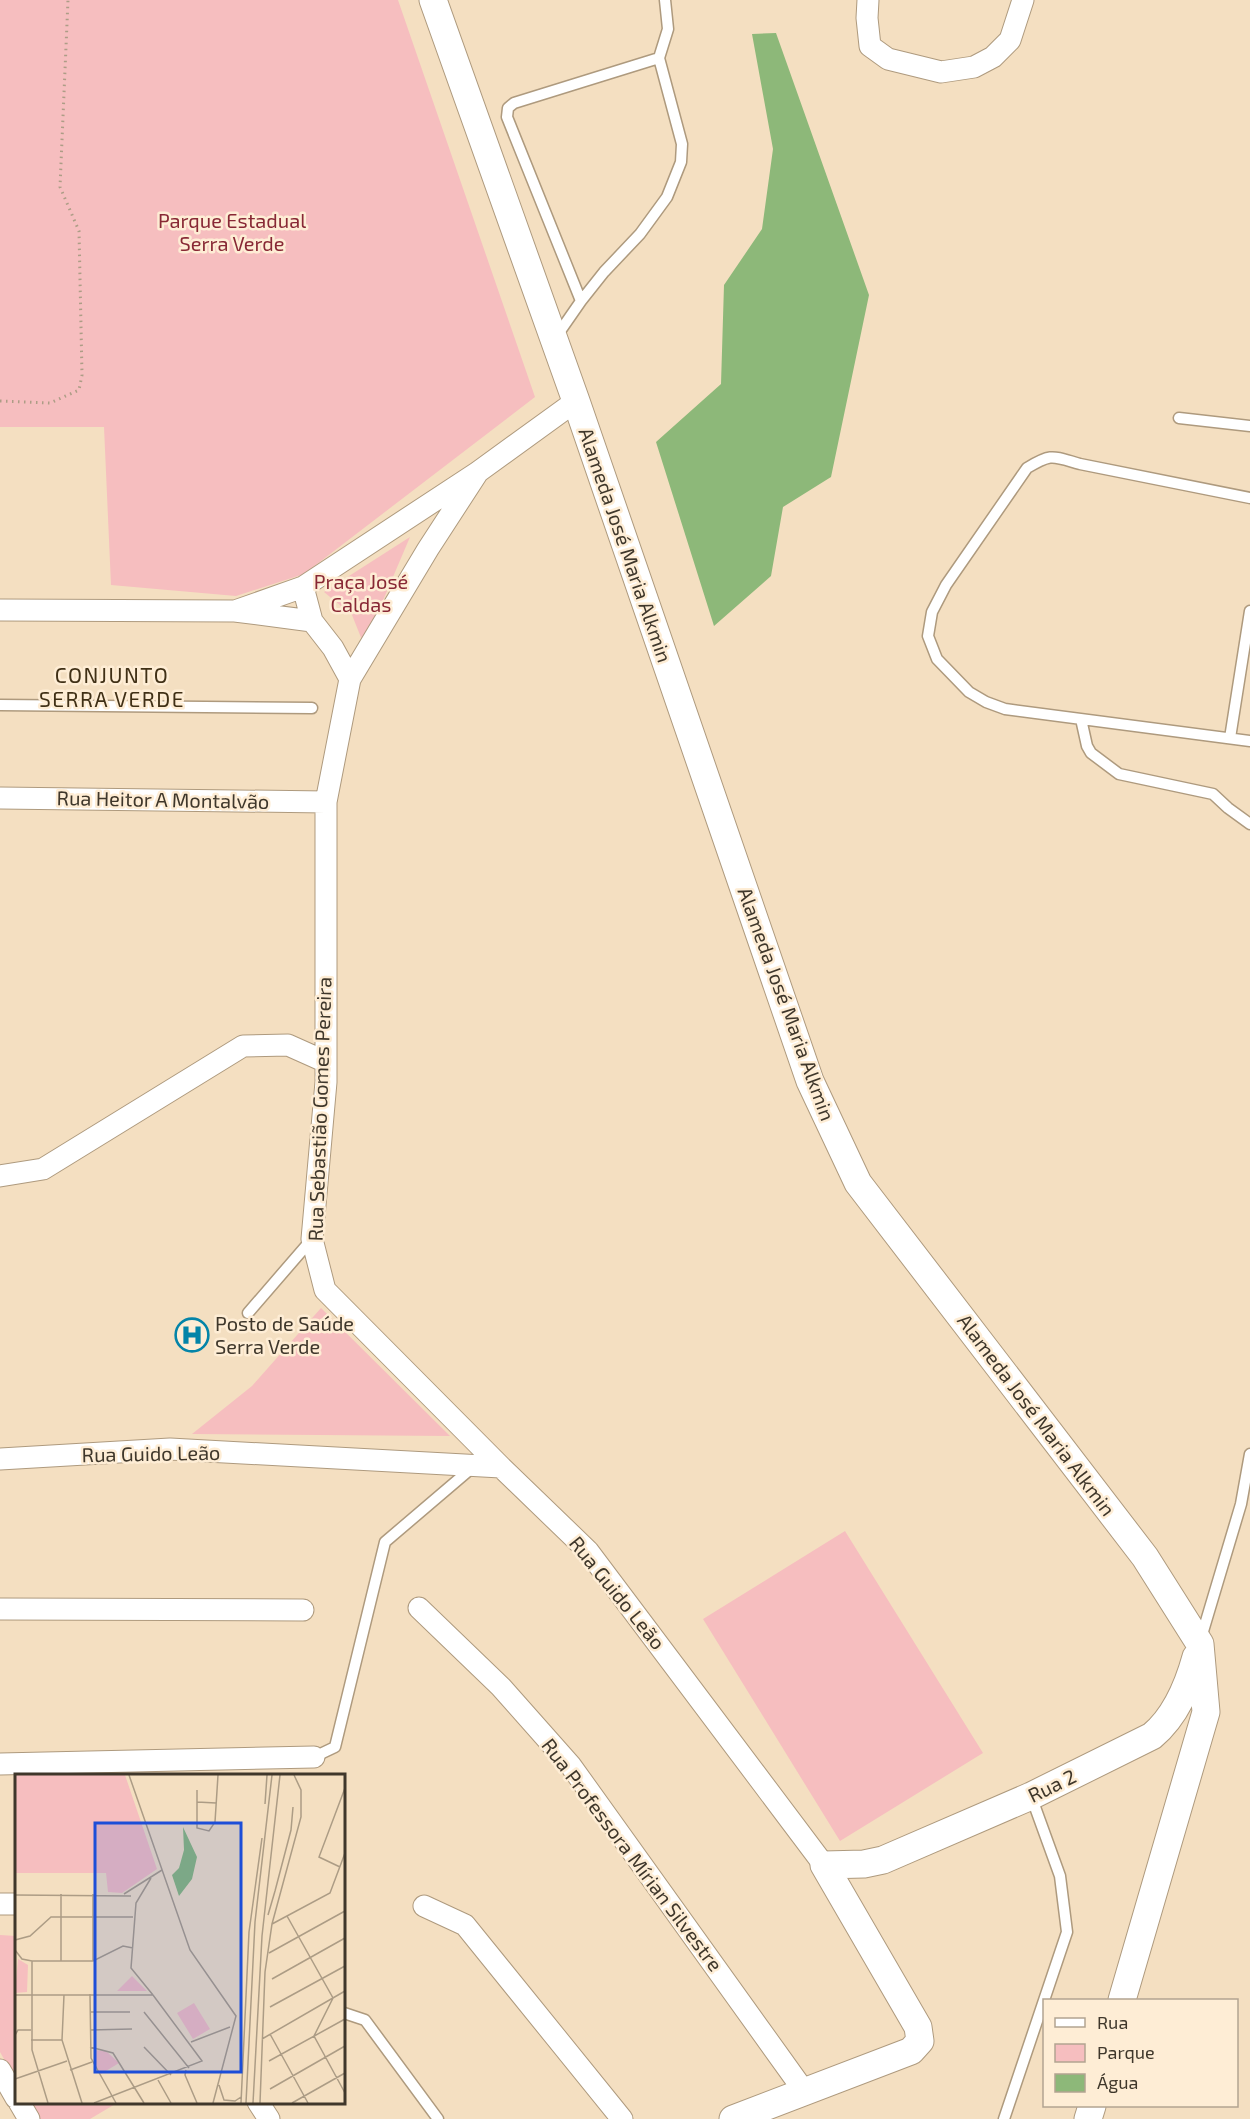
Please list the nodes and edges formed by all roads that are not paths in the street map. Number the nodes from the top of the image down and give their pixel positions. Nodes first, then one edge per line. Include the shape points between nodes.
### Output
1 (433, 0) edge
2 (665, 0) edge
3 (868, 0) edge
4 (1023, 0) edge
5 (659, 58) junction
6 (581, 301) junction
7 (554, 341) junction
8 (576, 401) junction
9 (1179, 418) dead end
10 (1250, 426) edge
11 (478, 472) junction
12 (1250, 498) edge
13 (407, 518) junction
14 (428, 549) junction
15 (303, 587) junction
16 (0, 610) edge
17 (235, 611) junction
18 (1250, 611) edge
19 (312, 621) junction
20 (350, 679) junction
21 (0, 705) edge
22 (312, 708) dead end
23 (1081, 719) junction
24 (1230, 738) junction
25 (1250, 741) edge
26 (0, 798) edge
27 (326, 802) junction
28 (1250, 824) edge
29 (326, 1062) junction
30 (0, 1176) edge
31 (312, 1239) junction
32 (248, 1313) dead end
33 (1250, 1454) edge
34 (0, 1459) edge
35 (473, 1467) junction
36 (501, 1467) junction
37 (419, 1608) dead end
38 (0, 1609) edge
39 (303, 1610) dead end
40 (1200, 1644) junction
41 (1152, 1736) junction
42 (314, 1757) joint
43 (0, 1764) edge
44 (1185, 1787) junction
45 (1031, 1796) junction
46 (883, 1860) junction
47 (824, 1865) junction
48 (424, 1906) dead end
49 (863, 1931) junction
50 (1044, 1999) edge
51 (1123, 1999) edge
52 (1043, 2003) edge
53 (345, 2013) edge
54 (0, 2070) edge
55 (796, 2094) junction
56 (15, 2096) edge
57 (20, 2104) edge
58 (259, 2104) edge
59 (29, 2119) edge
60 (269, 2119) edge
61 (438, 2119) edge
62 (622, 2119) edge
63 (733, 2119) edge
64 (772, 2119) edge
65 (1004, 2119) edge

1 - 7 street, Alameda José Maria Alkmin
2 - 5 lane via 668,29
3 - 4 street via 870,46 888,59 940,72 974,67 993,57 1010,40
5 - 6 lane via 682,144 681,162 667,197
5 - 6 lane via 508,108 507,117
6 - 7 lane
7 - 8 street, Alameda José Maria Alkmin
8 - 11 street
8 - 40 street, Alameda José Maria Alkmin via 810,1081 858,1183 1145,1557
9 - 10 lane
11 - 13 street
11 - 14 street
12 - 23 lane via 1058,457 1045,457 1027,468 946,585 932,612 928,636 937,659 969,692 986,702 1005,709
13 - 14 street via 424,537
13 - 15 street
14 - 20 street
15 - 17 street
15 - 19 street
16 - 17 street
17 - 19 street
18 - 24 lane
19 - 20 street
20 - 27 street, Rua Sebastião Gomes Pereira
21 - 22 lane
23 - 24 lane
23 - 28 lane via 1091,753 1119,774 1213,794
24 - 25 lane
26 - 27 street, Rua Heitor A Montalvão
27 - 29 street, Rua Sebastião Gomes Pereira
29 - 30 street via 288,1046 243,1046 43,1169
29 - 31 street, Rua Sebastião Gomes Pereira
31 - 32 lane
31 - 36 street, Rua Sebastião Gomes Pereira via 325,1290
33 - 40 lane via 1241,1504
34 - 35 street, Rua Guido Leão via 170,1449
35 - 36 street, Rua Guido Leão
35 - 42 lane via 385,1542 335,1747
36 - 47 street, Rua Guido Leão via 588,1551
37 - 55 street, Rua Professora Mírian Silvestre via 501,1687 571,1766
38 - 39 street
40 - 41 street via 1188,1686 1164,1726
40 - 44 street, Alameda José Maria Alkmin via 1206,1712
41 - 44 street via 1173,1740 1182,1748
41 - 45 street, Rua 2
42 - 43 street
44 - 51 street, Alameda José Maria Alkmin
45 - 46 street, Rua 2
45 - 50 lane via 1060,1876 1067,1932
46 - 47 street, Rua 2
46 - 49 street, Rua 2 via 858,1894
47 - 49 street, Rua Guido Leão
48 - 62 street via 465,1925
49 - 55 street, Rua Guido Leão via 918,2027 920,2041 911,2051
52 - 65 lane
53 - 61 lane via 365,2020
54 - 56 street
55 - 63 street
55 - 64 street
57 - 59 street
58 - 60 street

